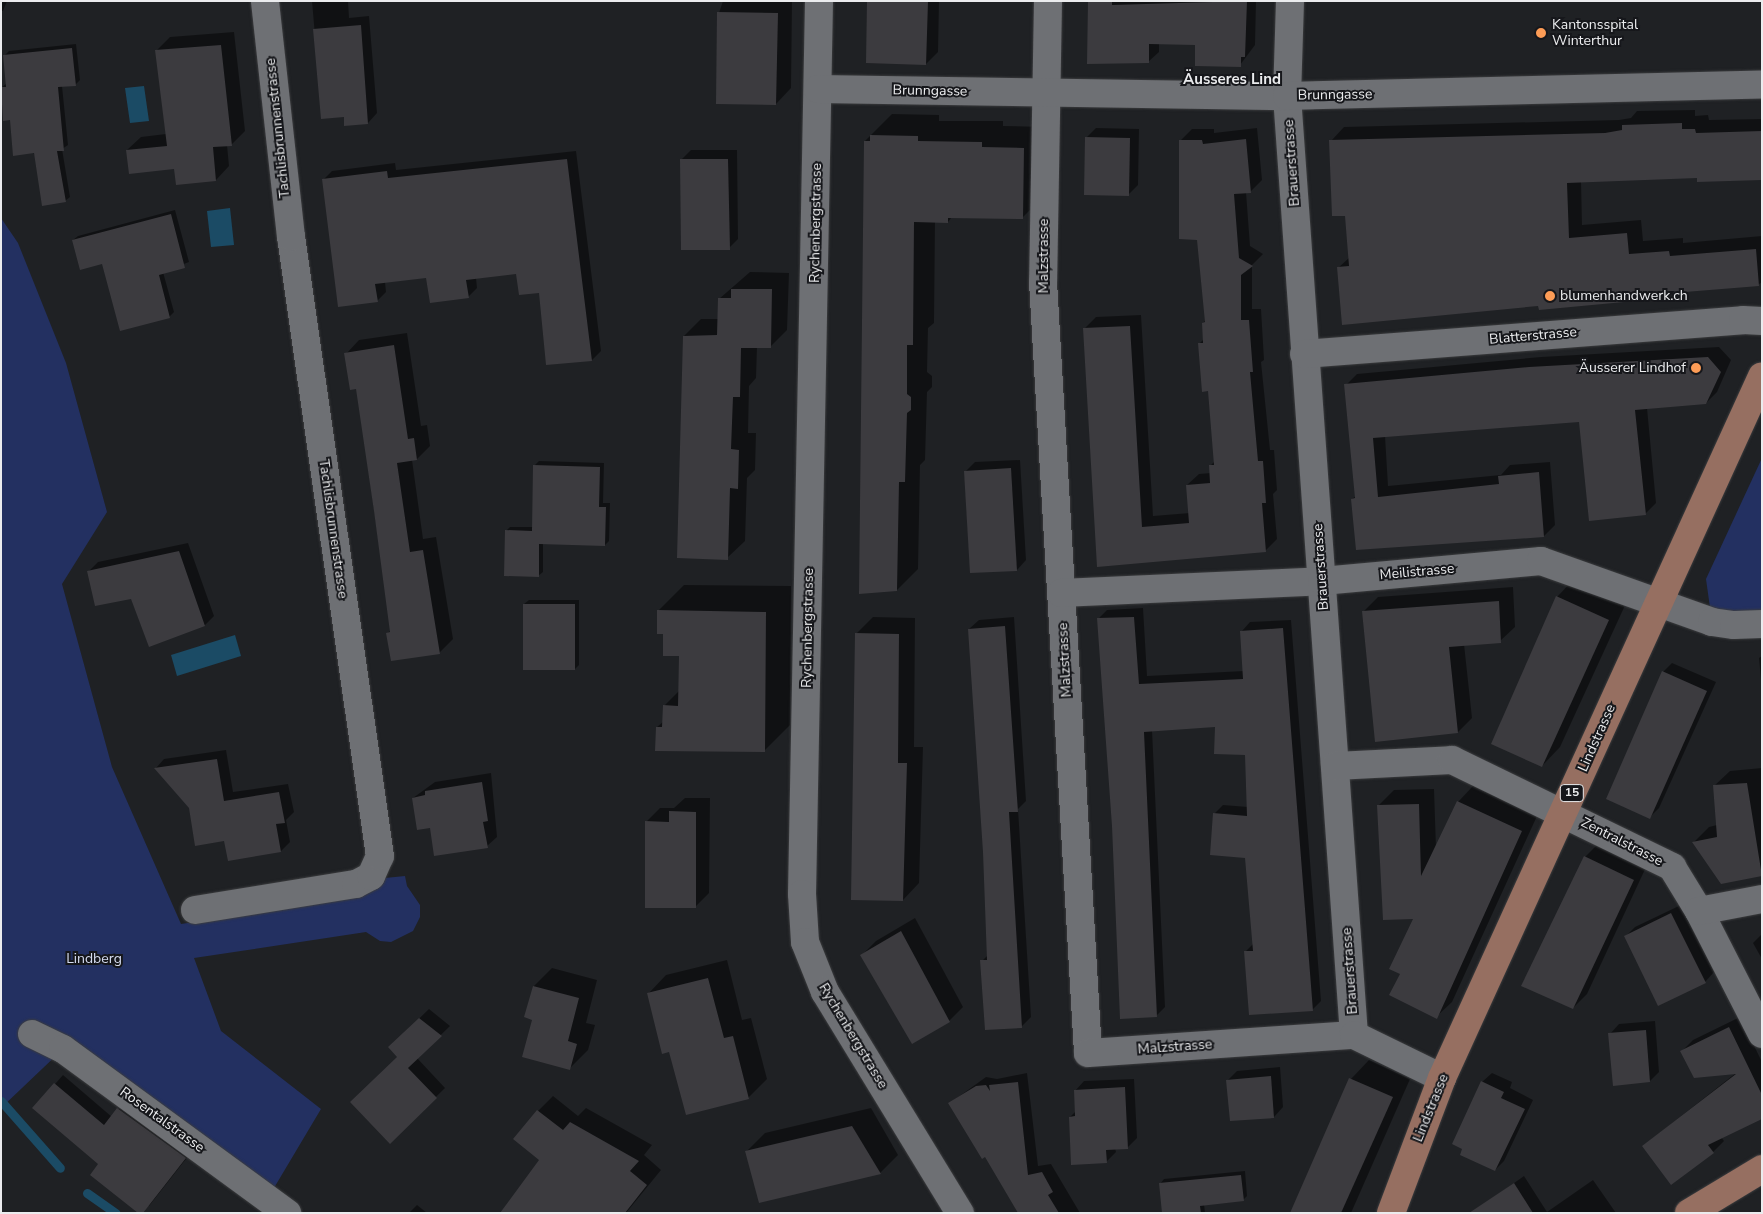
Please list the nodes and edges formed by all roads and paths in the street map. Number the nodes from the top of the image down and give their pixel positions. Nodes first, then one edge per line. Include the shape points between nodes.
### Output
1 (265, 1) edge
2 (819, 1) edge
3 (1048, 1) edge
4 (1290, 1) edge
5 (1762, 84) edge
6 (818, 89) junction
7 (1046, 93) junction
8 (1287, 96) junction
9 (1762, 321) edge
10 (1304, 354) junction
11 (1762, 376) edge
12 (1322, 581) junction
13 (1061, 592) junction
14 (1658, 602) junction
15 (1762, 624) edge
16 (1335, 766) junction
17 (1564, 812) junction
18 (1762, 899) edge
19 (195, 910) dead end
20 (1699, 911) junction
21 (32, 1034) dead end
22 (1762, 1034) edge
23 (1354, 1035) junction
24 (1442, 1078) junction
25 (1762, 1169) edge
26 (287, 1213) edge
27 (960, 1213) edge
28 (1390, 1213) edge
29 (1689, 1213) edge

1 - 19 street, Tachlisbrunnenstrasse via 288,218 380,856 371,876 356,884
2 - 6 street, Rychenbergstrasse
3 - 7 street, Malzstrasse
4 - 8 street, Brauerstrasse
5 - 8 street, Brunngasse
6 - 7 street, Brunngasse
6 - 27 street, Rychenbergstrasse via 802,894 805,942 825,992
7 - 8 street, Brunngasse
7 - 13 street, Malzstrasse via 1043,282
8 - 10 street, Brauerstrasse
9 - 10 street, Blatterstrasse
10 - 12 street, Brauerstrasse
11 - 14 main road, Lindstrasse / 15
12 - 13 street, Meilistrasse
12 - 14 street, Meilistrasse via 1541,561
12 - 16 street, Brauerstrasse
13 - 23 street, Malzstrasse via 1088,1053
14 - 15 street, Meilistrasse via 1724,624
14 - 17 main road, Lindstrasse / 15
16 - 17 street, Zentralstrasse via 1452,760
16 - 23 street, Brauerstrasse
17 - 20 street, Zentralstrasse via 1672,867
17 - 24 main road, Lindstrasse / 15
18 - 20 street
20 - 22 street, Zentralstrasse
21 - 26 street, Rosentalstrasse via 70,1054
23 - 24 street
24 - 28 main road, Lindstrasse / 15
25 - 29 main road

